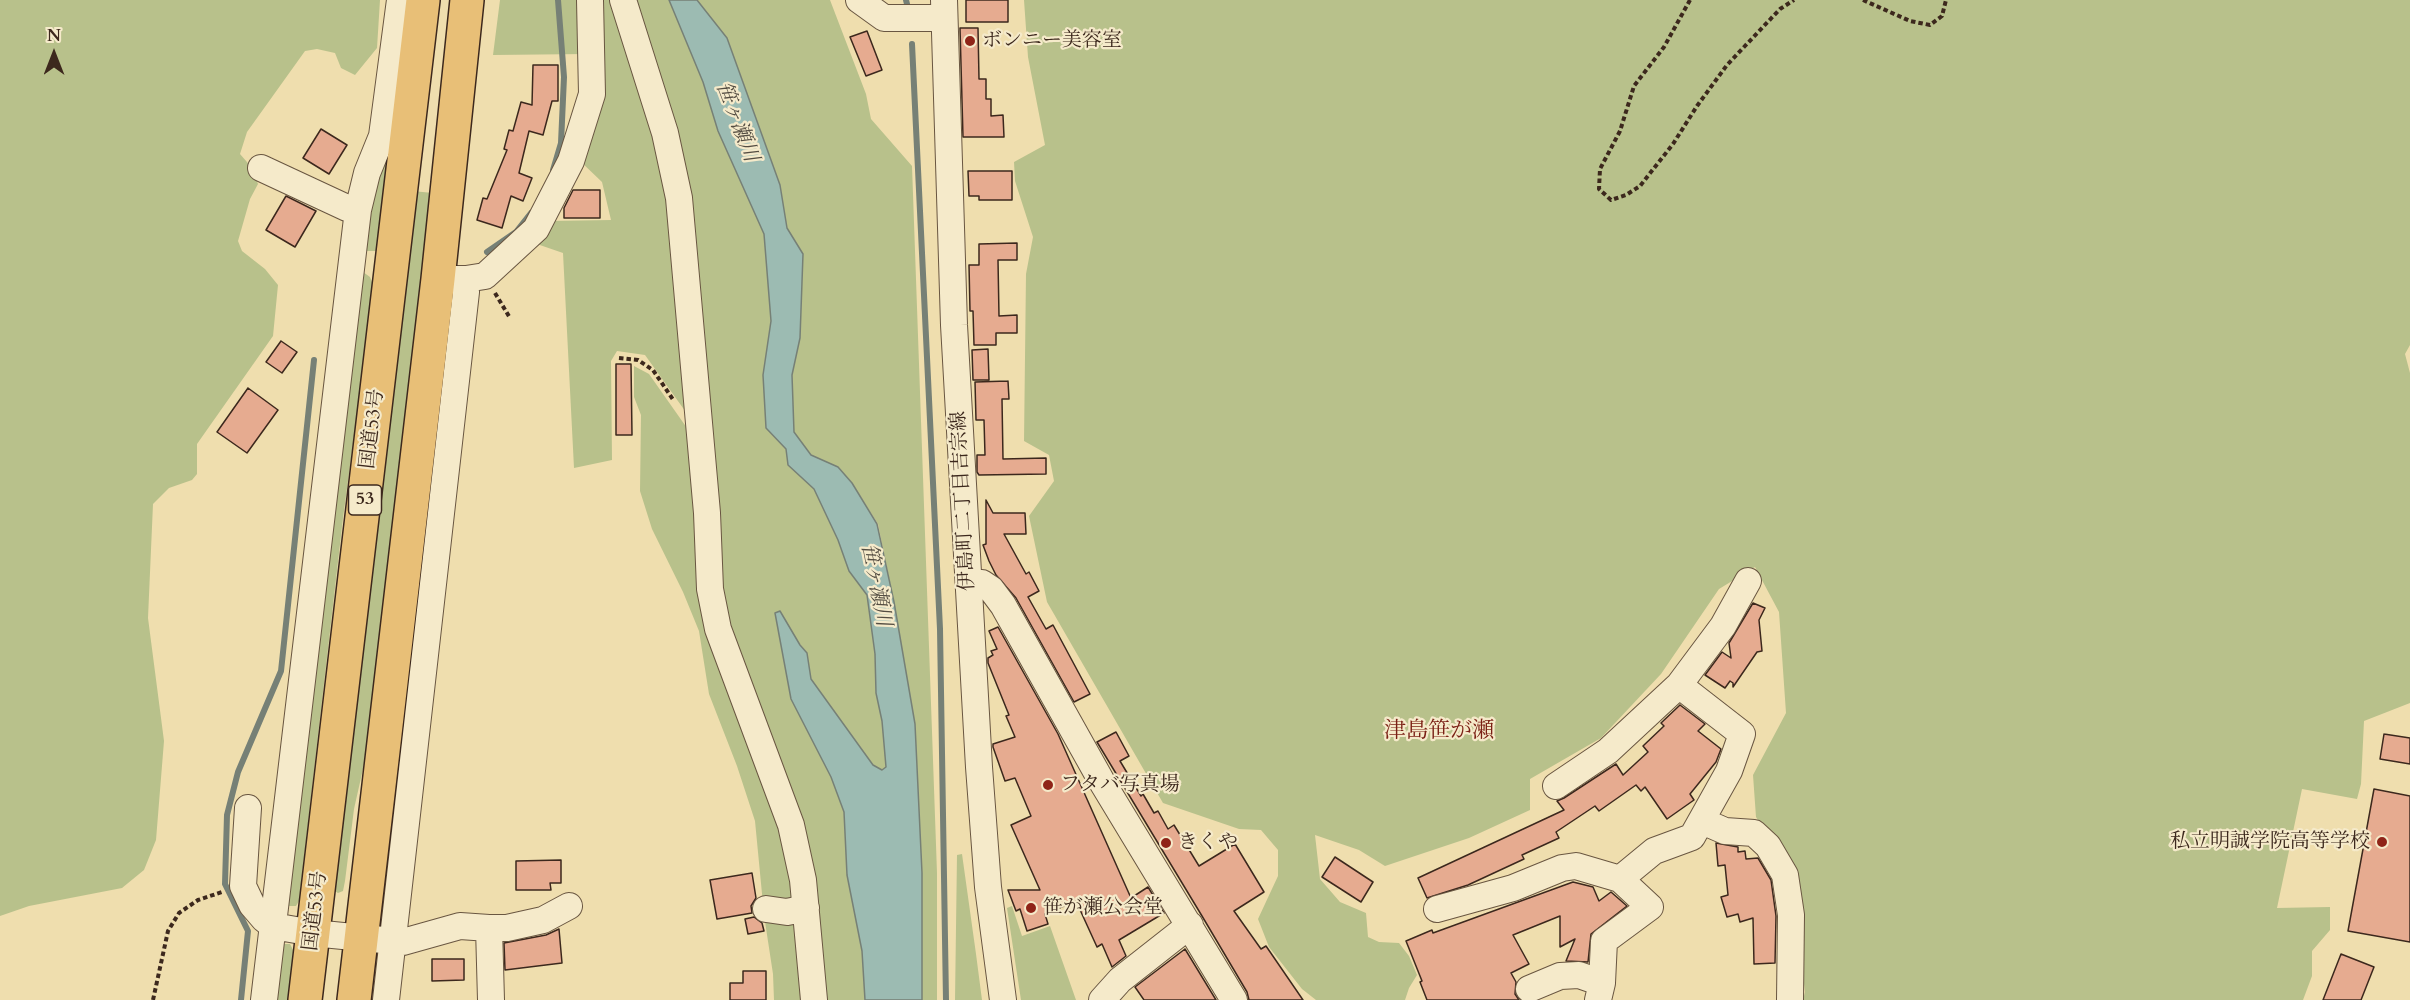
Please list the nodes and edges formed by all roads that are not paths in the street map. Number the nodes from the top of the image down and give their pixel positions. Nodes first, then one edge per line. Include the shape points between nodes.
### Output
1 (400, 0) edge
2 (423, 0) edge
3 (467, 0) edge
4 (590, 0) edge
5 (623, 0) edge
6 (866, 3) edge
7 (944, 9) edge
8 (261, 168) dead end
9 (358, 210) junction
10 (352, 257) junction
11 (393, 261) junction
12 (463, 278) junction
13 (1748, 581) dead end
14 (969, 583) junction
15 (1679, 685) junction
16 (1556, 786) dead end
17 (248, 808) dead end
18 (1701, 821) junction
19 (1620, 879) junction
20 (569, 906) dead end
21 (806, 908) junction
22 (766, 909) dead end
23 (1437, 909) dead end
24 (1190, 924) junction
25 (273, 926) junction
26 (489, 928) junction
27 (313, 933) junction
28 (361, 939) junction
29 (393, 942) junction
30 (1529, 989) dead end
31 (1600, 992) edge
32 (1003, 999) edge
33 (264, 1000) edge
34 (305, 1000) edge
35 (354, 1000) edge
36 (386, 1000) edge
37 (491, 1000) edge
38 (814, 1000) edge
39 (1102, 1000) edge
40 (1234, 1000) edge
41 (1790, 1000) edge

1 - 9 street via 382,136
2 - 11 highway, 国道53号 / 53
3 - 12 highway, 53
4 - 12 street via 592,94 571,161 536,229
5 - 21 street via 665,133 679,198 710,589 718,629 791,825
6 - 7 street via 884,18
7 - 14 street, 伊島町二丁目吉宗線 via 954,325
8 - 9 street
9 - 10 street
10 - 11 street
10 - 25 street
11 - 27 highway, 国道53号 / 53
12 - 28 highway, 53
12 - 29 street via 466,292
13 - 15 street via 1723,626
14 - 24 street via 982,583 1003,605 1102,782
14 - 32 street, 伊島町二丁目吉宗線 via 985,857
15 - 16 street via 1608,751
15 - 18 street via 1742,735 1729,771
17 - 25 street via 243,886 252,905
18 - 19 street via 1692,837 1654,851
18 - 41 street via 1725,831 1754,834 1768,846 1785,875 1791,915
19 - 23 street via 1576,866 1562,868 1513,888
19 - 31 street via 1650,907 1604,941
20 - 26 street via 543,920
21 - 22 street via 787,912
21 - 38 street
24 - 39 street via 1120,980
24 - 40 street
25 - 27 street
25 - 33 street
26 - 29 street via 460,926
26 - 37 street
27 - 28 street
27 - 34 highway, 国道53号 / 53
28 - 29 street
28 - 35 highway, 53
29 - 36 street
30 - 31 street via 1560,976 1579,975

